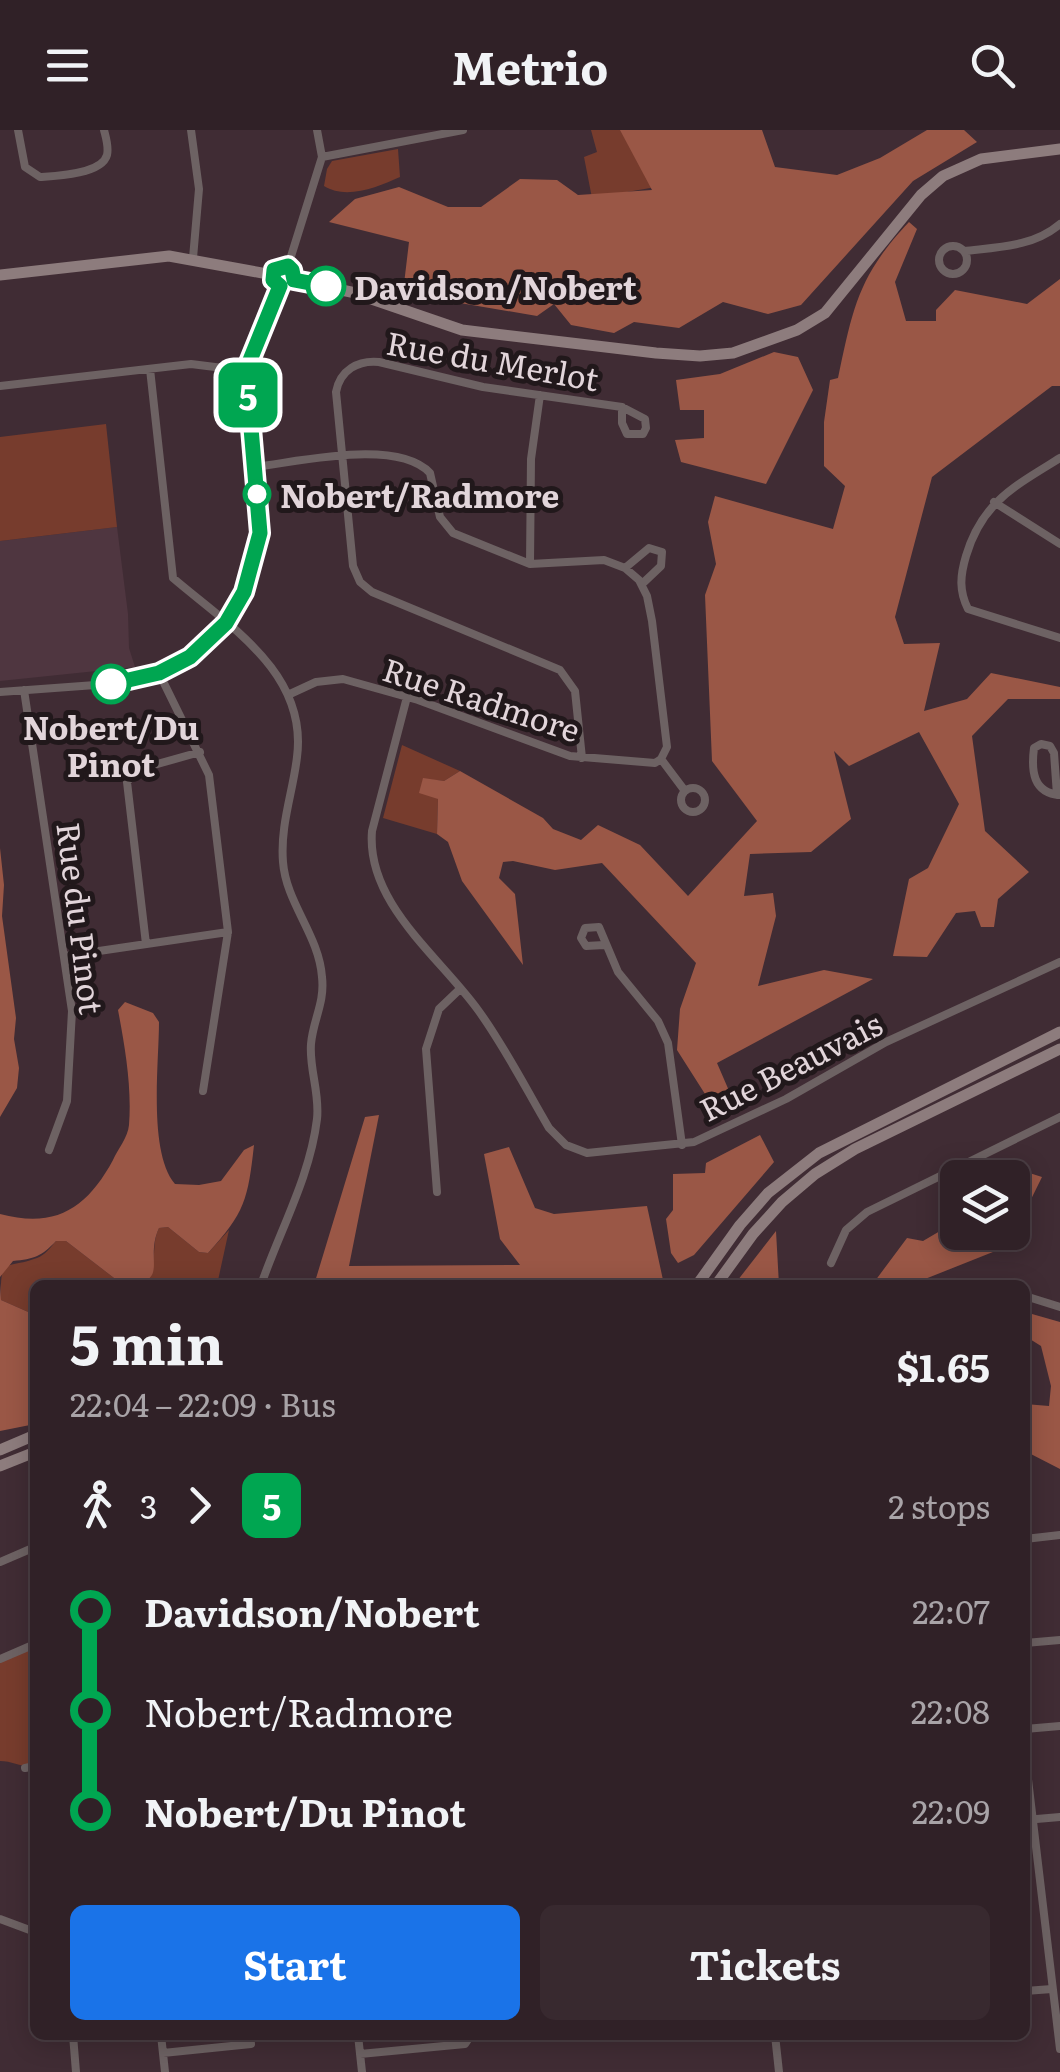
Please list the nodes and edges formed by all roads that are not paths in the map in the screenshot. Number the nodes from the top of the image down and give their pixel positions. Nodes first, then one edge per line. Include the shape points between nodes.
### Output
1 (18, 130) edge
2 (104, 130) edge
3 (191, 130) edge
4 (318, 130) edge
5 (464, 130) edge
6 (1060, 149) edge
7 (322, 157) junction
8 (1060, 224) edge
9 (964, 251) dead end
10 (193, 258) junction
11 (288, 266) junction
12 (0, 275) edge
13 (294, 280) junction
14 (276, 281) junction
15 (150, 369) junction
16 (246, 370) junction
17 (0, 386) edge
18 (540, 395) junction
19 (622, 407) dead end
20 (341, 457) junction
21 (1060, 458) edge
22 (254, 467) junction
23 (994, 502) junction
24 (1060, 544) edge
25 (530, 564) junction
26 (625, 568) junction
27 (642, 584) junction
28 (226, 623) junction
29 (1060, 638) edge
30 (159, 673) junction
31 (24, 690) junction
32 (0, 692) edge
33 (290, 694) junction
34 (407, 697) junction
35 (200, 752) junction
36 (582, 758) junction
37 (661, 759) junction
38 (685, 791) dead end
39 (1058, 795) edge
40 (228, 932) junction
41 (146, 944) junction
42 (604, 945) dead end
43 (65, 956) junction
44 (1060, 962) edge
45 (460, 989) junction
46 (1060, 1032) edge
47 (1060, 1050) edge
48 (203, 1091) dead end
49 (1060, 1116) edge
50 (682, 1145) junction
51 (49, 1150) dead end
52 (437, 1192) dead end
53 (831, 1263) dead end
54 (262, 1280) edge
55 (701, 1280) edge
56 (720, 1280) edge
57 (1030, 1298) edge
58 (1060, 1307) edge
59 (30, 1438) edge
60 (0, 1450) edge
61 (30, 1454) edge
62 (0, 1466) edge
63 (1060, 1535) edge
64 (1030, 1538) edge
65 (30, 1550) edge
66 (0, 1562) edge
67 (1060, 1640) edge
68 (1030, 1643) edge
69 (30, 1646) edge
70 (0, 1658) edge
71 (1060, 1726) edge
72 (1030, 1729) edge
73 (1060, 1817) edge
74 (1030, 1820) edge
75 (1030, 1827) edge
76 (0, 1920) edge
77 (30, 1930) edge
78 (1054, 1985) edge
79 (73, 2040) edge
80 (162, 2040) edge
81 (251, 2040) edge
82 (359, 2040) edge
83 (468, 2040) edge
84 (775, 2040) edge
85 (1060, 2049) edge
86 (163, 2053) junction
87 (360, 2054) junction
88 (76, 2072) edge
89 (165, 2072) edge
90 (362, 2072) edge
91 (778, 2072) edge

1 - 2 street via 25,167 40,177 102,164
3 - 10 street via 199,189
4 - 7 street
5 - 7 street
6 - 13 street via 981,159 943,176 825,312 797,330 733,353 656,353 462,330
7 - 11 street
8 - 9 street via 1044,237
10 - 12 street via 144,257
10 - 14 street
11 - 13 street
11 - 14 street via 278,266
13 - 14 street via 286,287
14 - 16 street
15 - 16 street via 198,364
15 - 17 street
15 - 28 street via 174,578
16 - 22 street
18 - 19 street, Rue du Merlot
18 - 20 street, Rue du Merlot via 363,362 338,384
18 - 25 street via 531,460
20 - 22 street
20 - 25 street via 389,455 419,463 433,478 447,528
20 - 36 street, Rue du Merlot via 360,582 560,670 575,691
21 - 23 street
22 - 28 street via 258,548
23 - 24 street
23 - 29 street via 965,559 960,588 968,609
25 - 26 street via 594,559
26 - 27 street
26 - 27 street via 649,548 662,552 661,566
27 - 37 street via 667,741
28 - 30 street
28 - 33 street via 271,664
30 - 31 street
30 - 35 street
31 - 32 street
31 - 43 street, Rue du Pinot
33 - 34 street, Rue Radmore via 335,678
33 - 54 street via 297,756 283,863 318,948 323,979 311,1040 318,1116 311,1156
34 - 36 street, Rue Radmore
34 - 45 street, Rue Beauvais via 374,819 373,865 383,892
35 - 40 street via 209,776
35 - 41 street via 136,770 127,782
36 - 37 street, Rue Radmore via 647,764
37 - 38 street
39 - 39 street via 1036,783 1034,748 1041,744 1054,753
40 - 41 street
40 - 48 street
41 - 43 street
42 - 50 street via 668,1043
43 - 51 street, Rue du Pinot via 71,1064
44 - 50 street, Rue Beauvais
45 - 50 street, Rue Beauvais via 566,1145 600,1154
45 - 52 street via 439,1009 426,1050
46 - 55 street via 820,1152 762,1200
47 - 56 street via 815,1174 752,1234
49 - 53 street via 868,1212 846,1230
57 - 58 street
59 - 60 street
61 - 62 street
63 - 64 street
65 - 66 street
67 - 68 street
69 - 70 street
71 - 72 street
73 - 74 street
75 - 78 street
76 - 77 street
78 - 85 street
79 - 88 street
80 - 86 street
81 - 86 street
82 - 87 street
83 - 87 street
84 - 91 street
86 - 89 street
87 - 90 street

